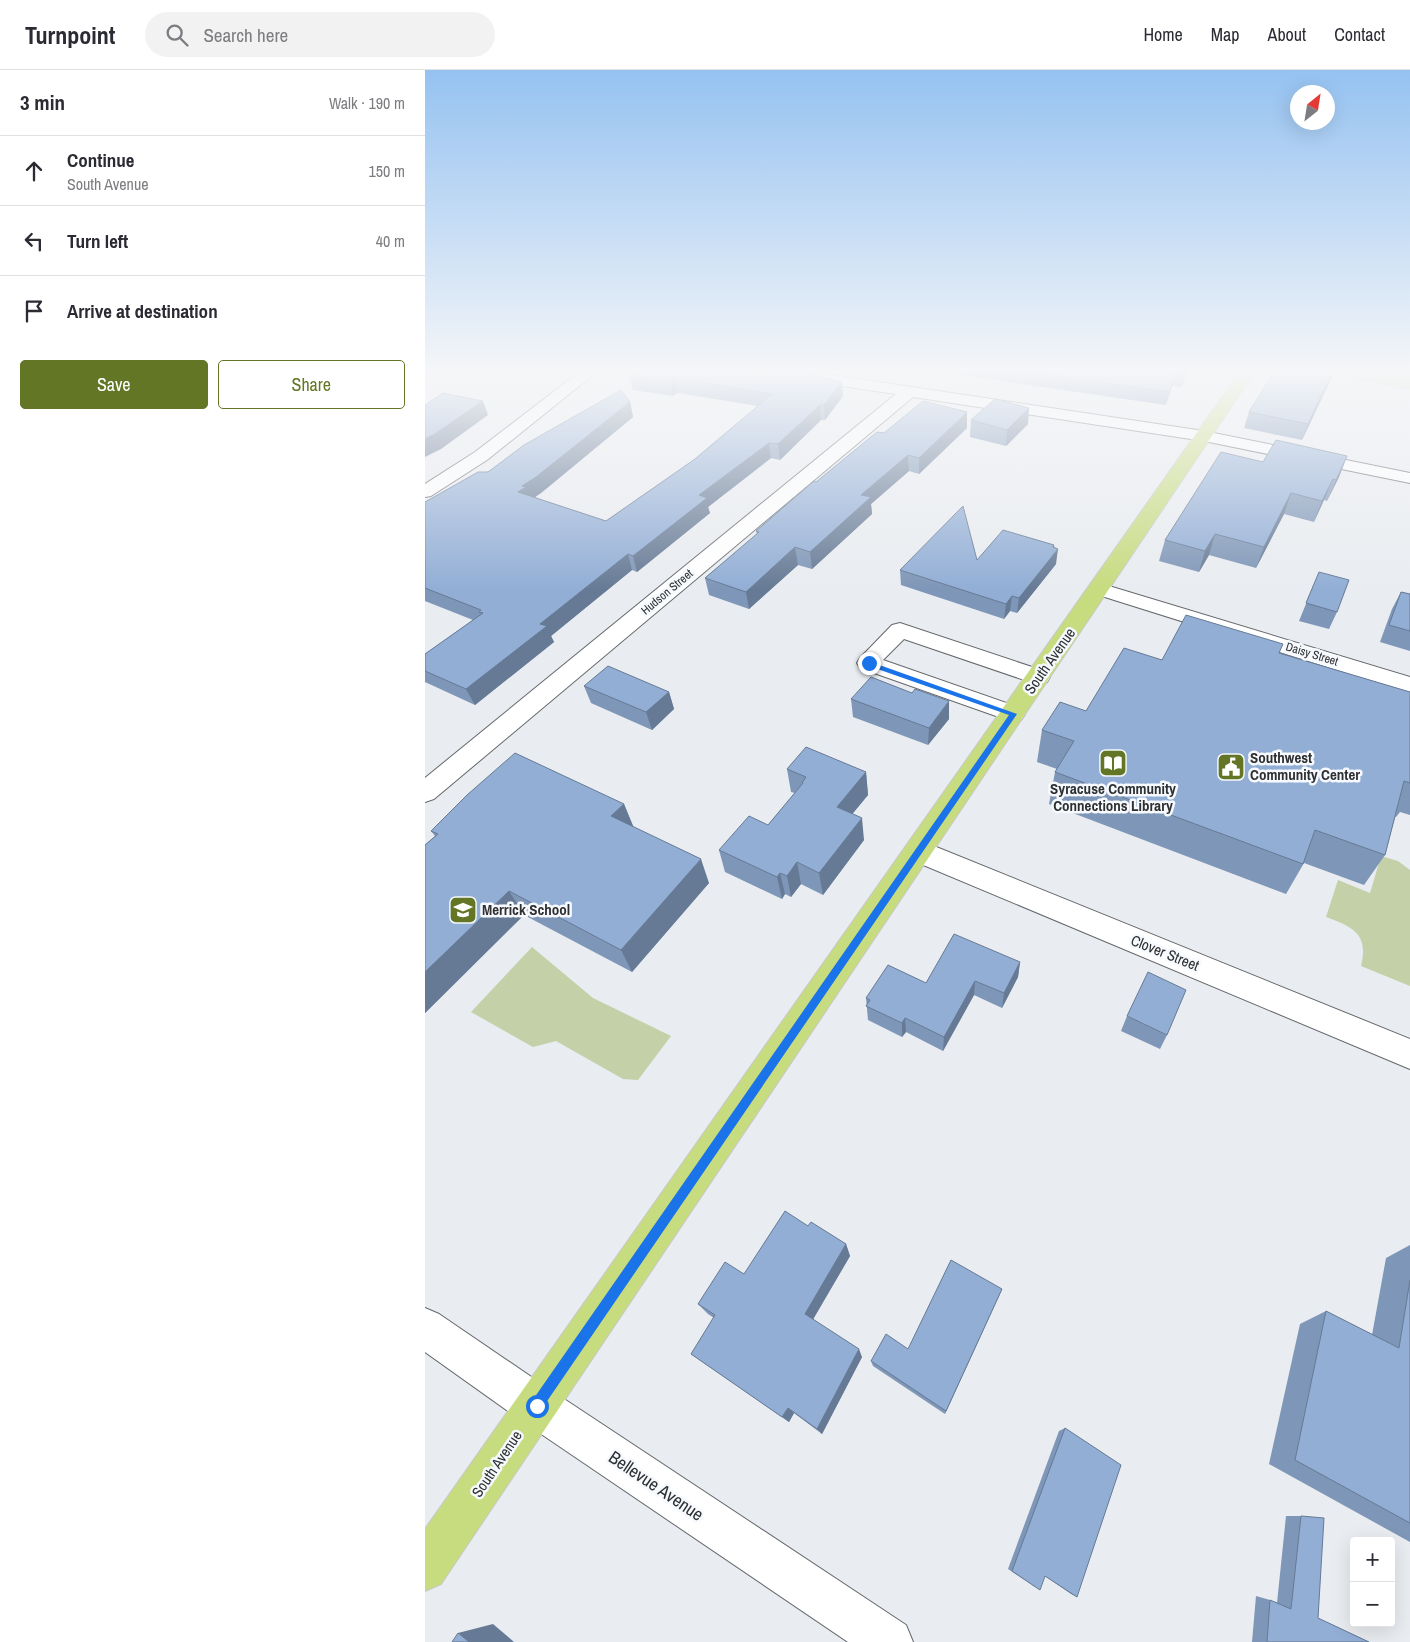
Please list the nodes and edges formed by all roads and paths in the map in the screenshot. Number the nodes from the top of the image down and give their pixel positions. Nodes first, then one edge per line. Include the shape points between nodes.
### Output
1 (497, 443) edge
2 (847, 443) edge
3 (1199, 443) edge
4 (1243, 443) edge
5 (1410, 478) edge
6 (425, 492) edge
7 (1099, 589) junction
8 (1039, 677) junction
9 (1410, 685) edge
10 (1013, 714) junction
11 (425, 792) edge
12 (919, 851) junction
13 (1410, 1054) edge
14 (425, 1328) edge
15 (537, 1406) junction
16 (425, 1568) edge
17 (889, 1642) edge

1 - 6 street
2 - 11 street, Hudson Street
3 - 7 main road, South Avenue
4 - 5 street
7 - 8 main road, South Avenue
7 - 9 street, Daisy Street
8 - 10 main road, South Avenue
8 - 10 street via 900,630 869,663
10 - 12 main road, South Avenue
12 - 13 street, Clover Street
12 - 15 main road, South Avenue
14 - 15 street, Bellevue Avenue
15 - 16 main road, South Avenue
15 - 17 street, Bellevue Avenue

